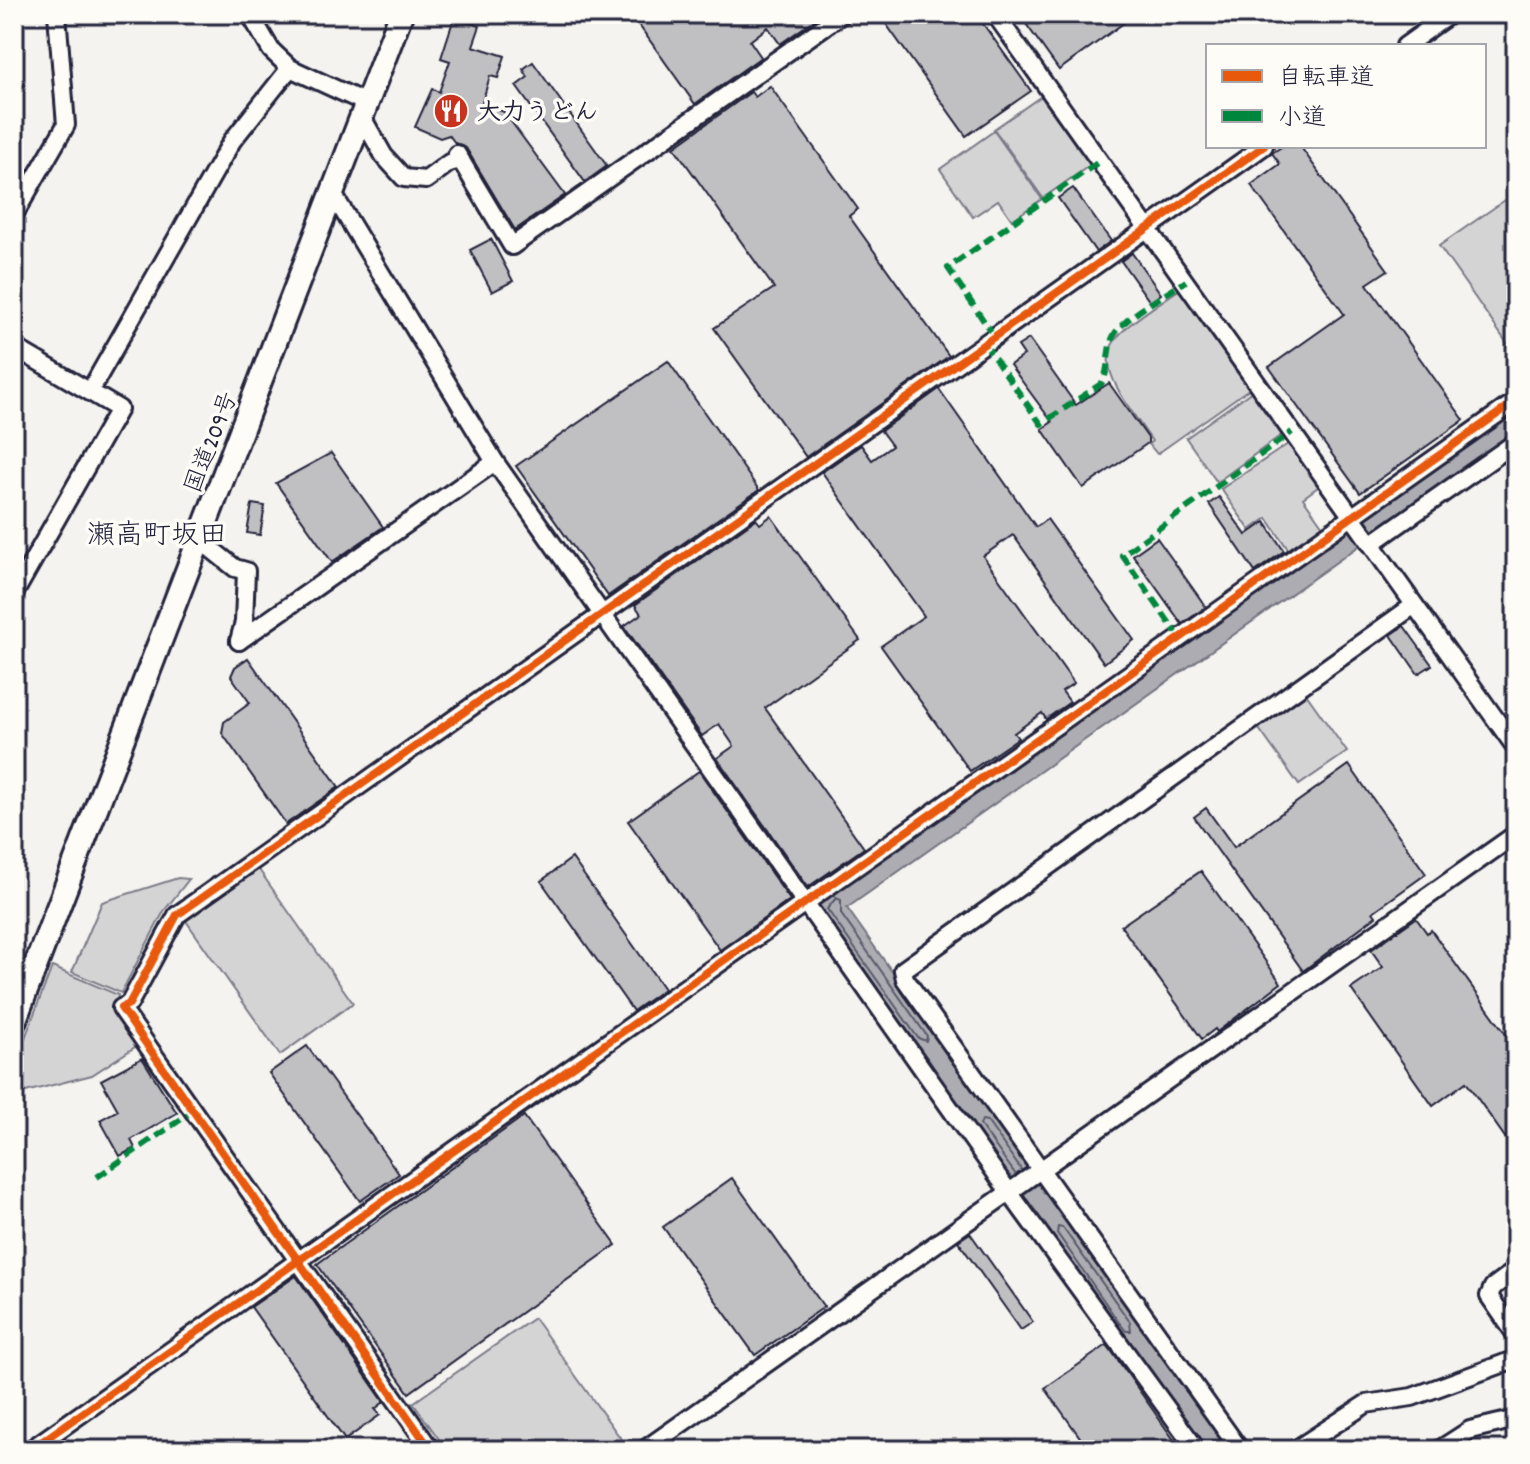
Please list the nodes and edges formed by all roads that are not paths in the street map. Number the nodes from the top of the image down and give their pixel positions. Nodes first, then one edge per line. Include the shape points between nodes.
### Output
1 (57, 14) edge
2 (250, 14) edge
3 (401, 14) edge
4 (995, 14) edge
5 (1450, 14) edge
6 (834, 16) edge
7 (1408, 44) edge
8 (290, 68) junction
9 (365, 112) junction
10 (1261, 148) edge
11 (333, 194) junction
12 (14, 215) edge
13 (1148, 228) junction
14 (14, 347) edge
15 (90, 391) junction
16 (1516, 401) edge
17 (1516, 442) edge
18 (495, 462) junction
19 (1352, 517) junction
20 (200, 540) junction
21 (1371, 544) junction
22 (14, 594) edge
23 (1413, 606) junction
24 (602, 614) junction
25 (1516, 748) edge
26 (1516, 834) edge
27 (806, 903) junction
28 (14, 1022) edge
29 (1041, 1171) junction
30 (1009, 1192) junction
31 (297, 1261) junction
32 (1516, 1270) edge
33 (1516, 1335) edge
34 (1516, 1359) edge
35 (1516, 1419) edge
36 (30, 1450) edge
37 (431, 1450) edge
38 (644, 1450) edge
39 (1197, 1450) edge
40 (1240, 1450) edge
41 (1295, 1450) edge
42 (1439, 1450) edge

1 - 12 street via 66,125
2 - 8 street via 271,50
3 - 9 highway, 国道209号
4 - 13 street
5 - 7 street
6 - 9 street via 512,246 459,157 426,180 404,178 384,156
8 - 9 street
8 - 15 street via 232,141
9 - 11 highway, 国道209号
10 - 13 street
11 - 18 street
11 - 20 highway, 国道209号
13 - 19 street
13 - 24 street
14 - 15 street
15 - 22 street via 119,409
16 - 19 street
17 - 21 street
18 - 20 street via 239,641 246,571
18 - 24 street
19 - 21 street
19 - 27 street
20 - 28 highway, 国道209号
21 - 23 street
23 - 25 street
23 - 29 street via 907,965 905,979
24 - 27 street
24 - 31 street via 177,915 129,1004 121,1008
26 - 29 street
27 - 30 street
27 - 31 street
29 - 30 street
29 - 40 street
30 - 38 street
30 - 39 street
31 - 36 street
31 - 37 street
32 - 33 street via 1489,1296
34 - 41 street via 1412,1397 1366,1404
35 - 42 street via 1470,1430

